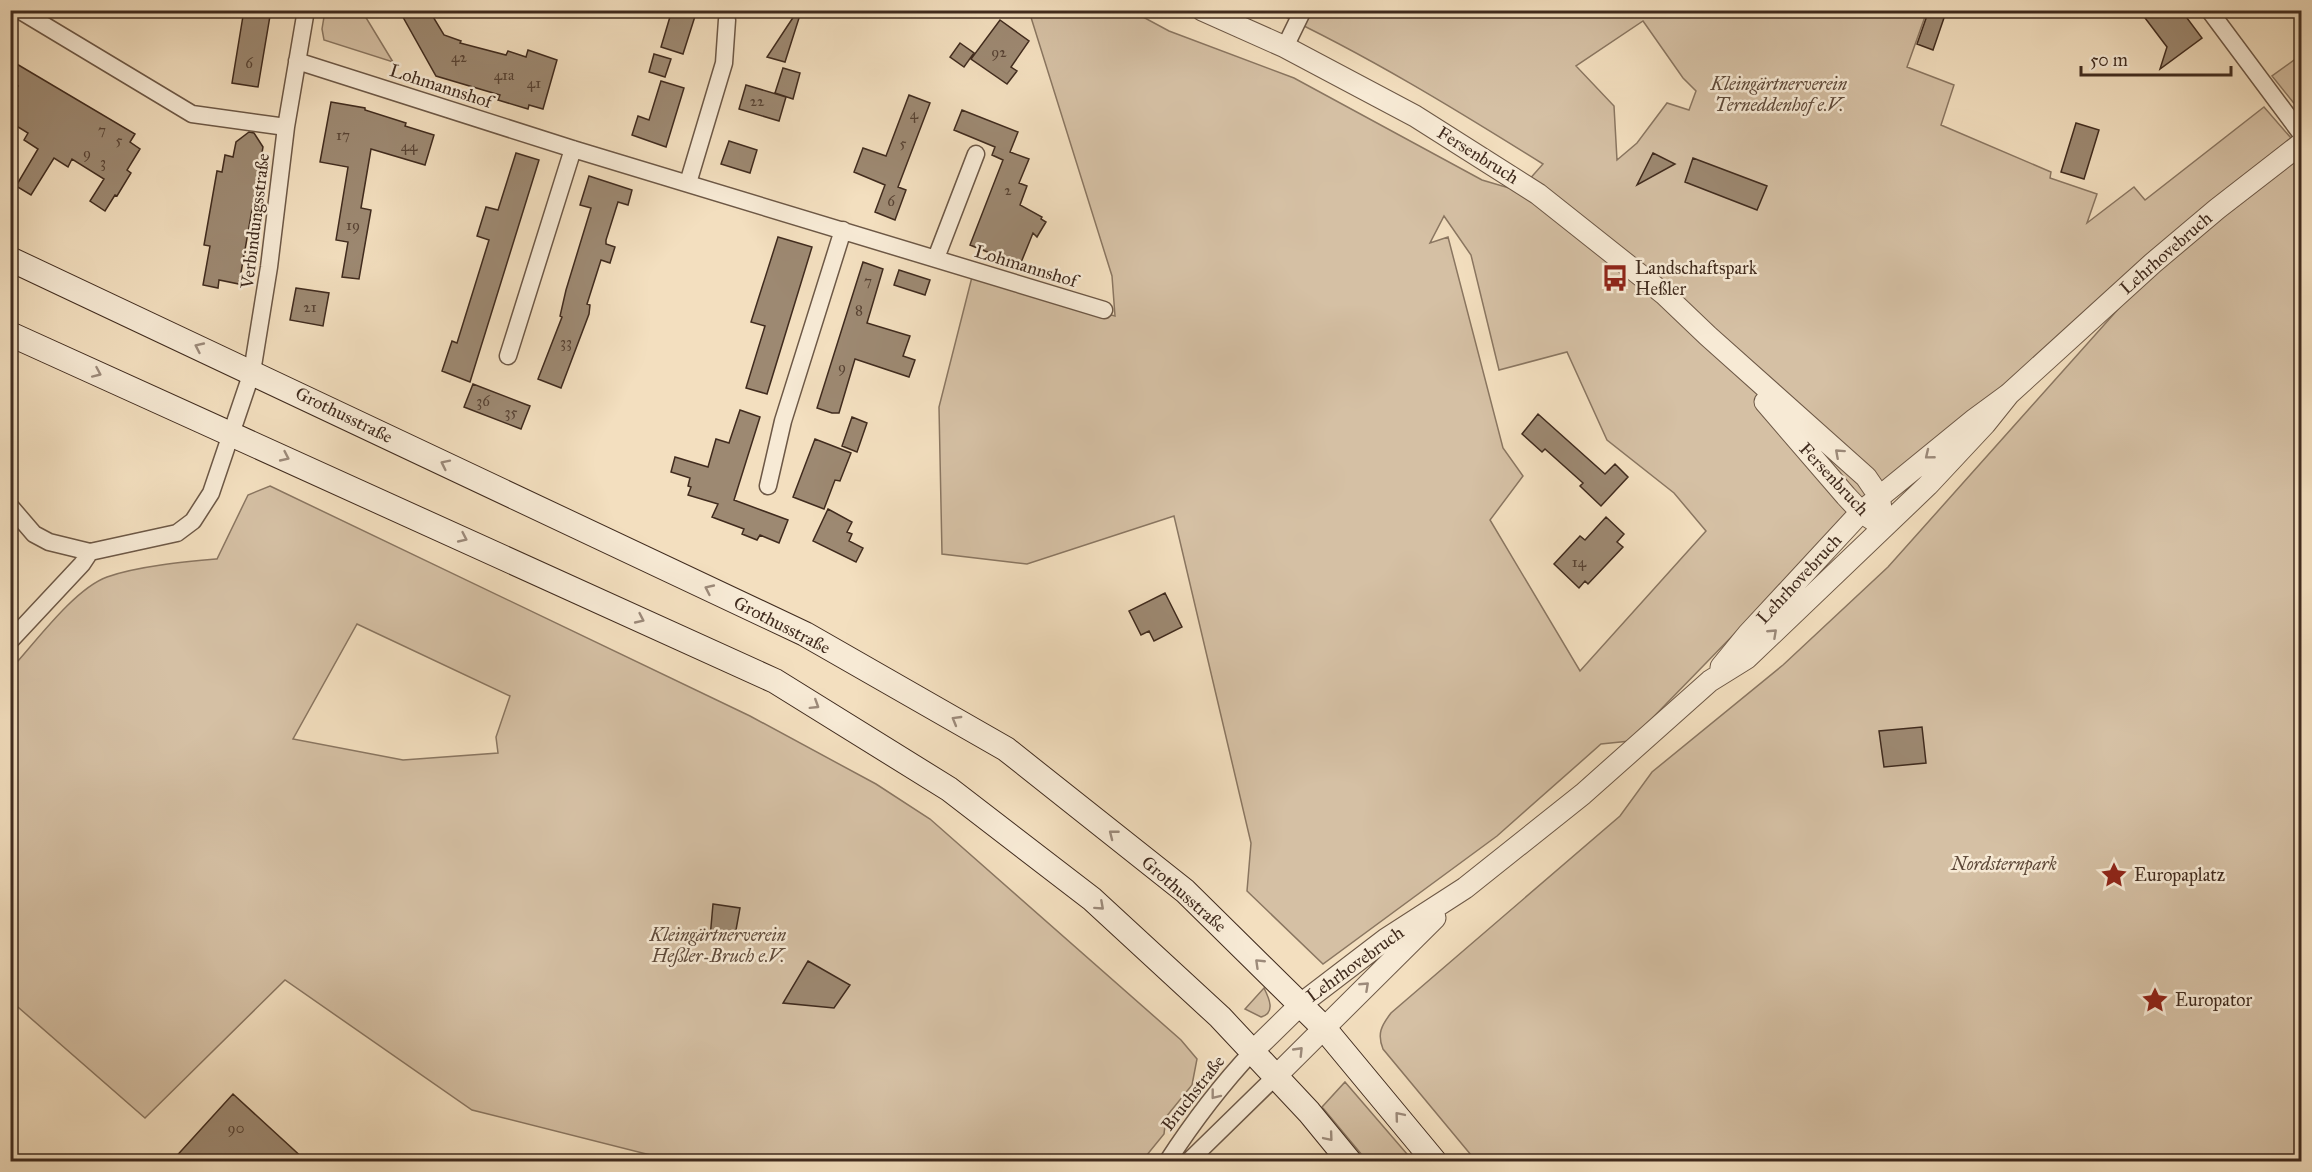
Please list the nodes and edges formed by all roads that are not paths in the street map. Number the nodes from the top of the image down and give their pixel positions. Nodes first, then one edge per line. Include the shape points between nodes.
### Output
1 (19, 10) edge
2 (306, 10) edge
3 (1202, 10) edge
4 (1303, 10) edge
5 (2209, 10) edge
6 (727, 20) dead end
7 (1285, 48) junction
8 (297, 62) junction
9 (286, 128) junction
10 (2301, 135) edge
11 (2301, 143) edge
12 (573, 148) junction
13 (976, 154) dead end
14 (688, 183) junction
15 (843, 230) junction
16 (936, 258) junction
17 (10, 259) edge
18 (1104, 310) dead end
19 (10, 334) edge
20 (1708, 336) junction
21 (508, 356) dead end
22 (252, 372) junction
23 (2009, 394) junction
24 (232, 433) junction
25 (768, 486) dead end
26 (1879, 496) junction
27 (10, 506) edge
28 (1861, 512) junction
29 (1884, 527) junction
30 (90, 552) junction
31 (10, 641) edge
32 (1710, 681) junction
33 (1465, 888) junction
34 (1301, 1004) junction
35 (1323, 1027) junction
36 (1253, 1051) junction
37 (1276, 1076) junction
38 (1167, 1161) edge
39 (1188, 1161) edge
40 (1350, 1161) edge
41 (1435, 1161) edge

1 - 9 street via 192,114
2 - 8 street, Verbindungsstraße
3 - 7 street, Fersenbruch
4 - 7 street
5 - 10 street
6 - 14 street via 724,63
7 - 20 street, Fersenbruch via 1415,116 1513,177 1619,256
8 - 9 street, Verbindungsstraße
8 - 12 street, Lohmannshof
9 - 22 street, Verbindungsstraße
11 - 23 street, Lehrhovebruch via 2153,262
12 - 14 street, Lohmannshof
12 - 21 street
13 - 16 street
14 - 15 street, Lohmannshof
15 - 16 street, Lohmannshof
15 - 25 street via 783,421
16 - 18 street, Lohmannshof
22 -> 17 main road, Grothusstraße
19 -> 24 main road
26 -> 20 street, Fersenbruch via 1866,477
20 - 28 street, Fersenbruch
22 - 24 street, Verbindungsstraße
34 -> 22 main road, Grothusstraße via 1185,891 1006,749 805,634
23 -> 26 street, Lehrhovebruch
23 - 29 street, Lehrhovebruch via 1985,424
24 - 30 street, Verbindungsstraße via 211,494 193,521 177,533
24 -> 36 main road via 775,681 949,789 1021,842 1172,970
26 - 28 street, Lehrhovebruch
26 - 29 street, Fersenbruch
27 - 30 street via 34,534 49,542
28 - 29 street, Fersenbruch
28 - 32 street, Lehrhovebruch
32 -> 29 street, Lehrhovebruch via 1746,658
30 - 31 street
32 - 33 street, Lehrhovebruch via 1583,794
33 - 34 street, Lehrhovebruch via 1386,939
35 -> 33 street, Lehrhovebruch
34 - 35 main road, Grothusstraße
34 - 36 street, Lehrhovebruch
37 -> 35 street, Lehrhovebruch
41 -> 35 main road, Grothusstraße
36 - 37 main road
36 -> 38 street, Bruchstraße via 1228,1077
37 - 39 street
37 -> 40 main road

